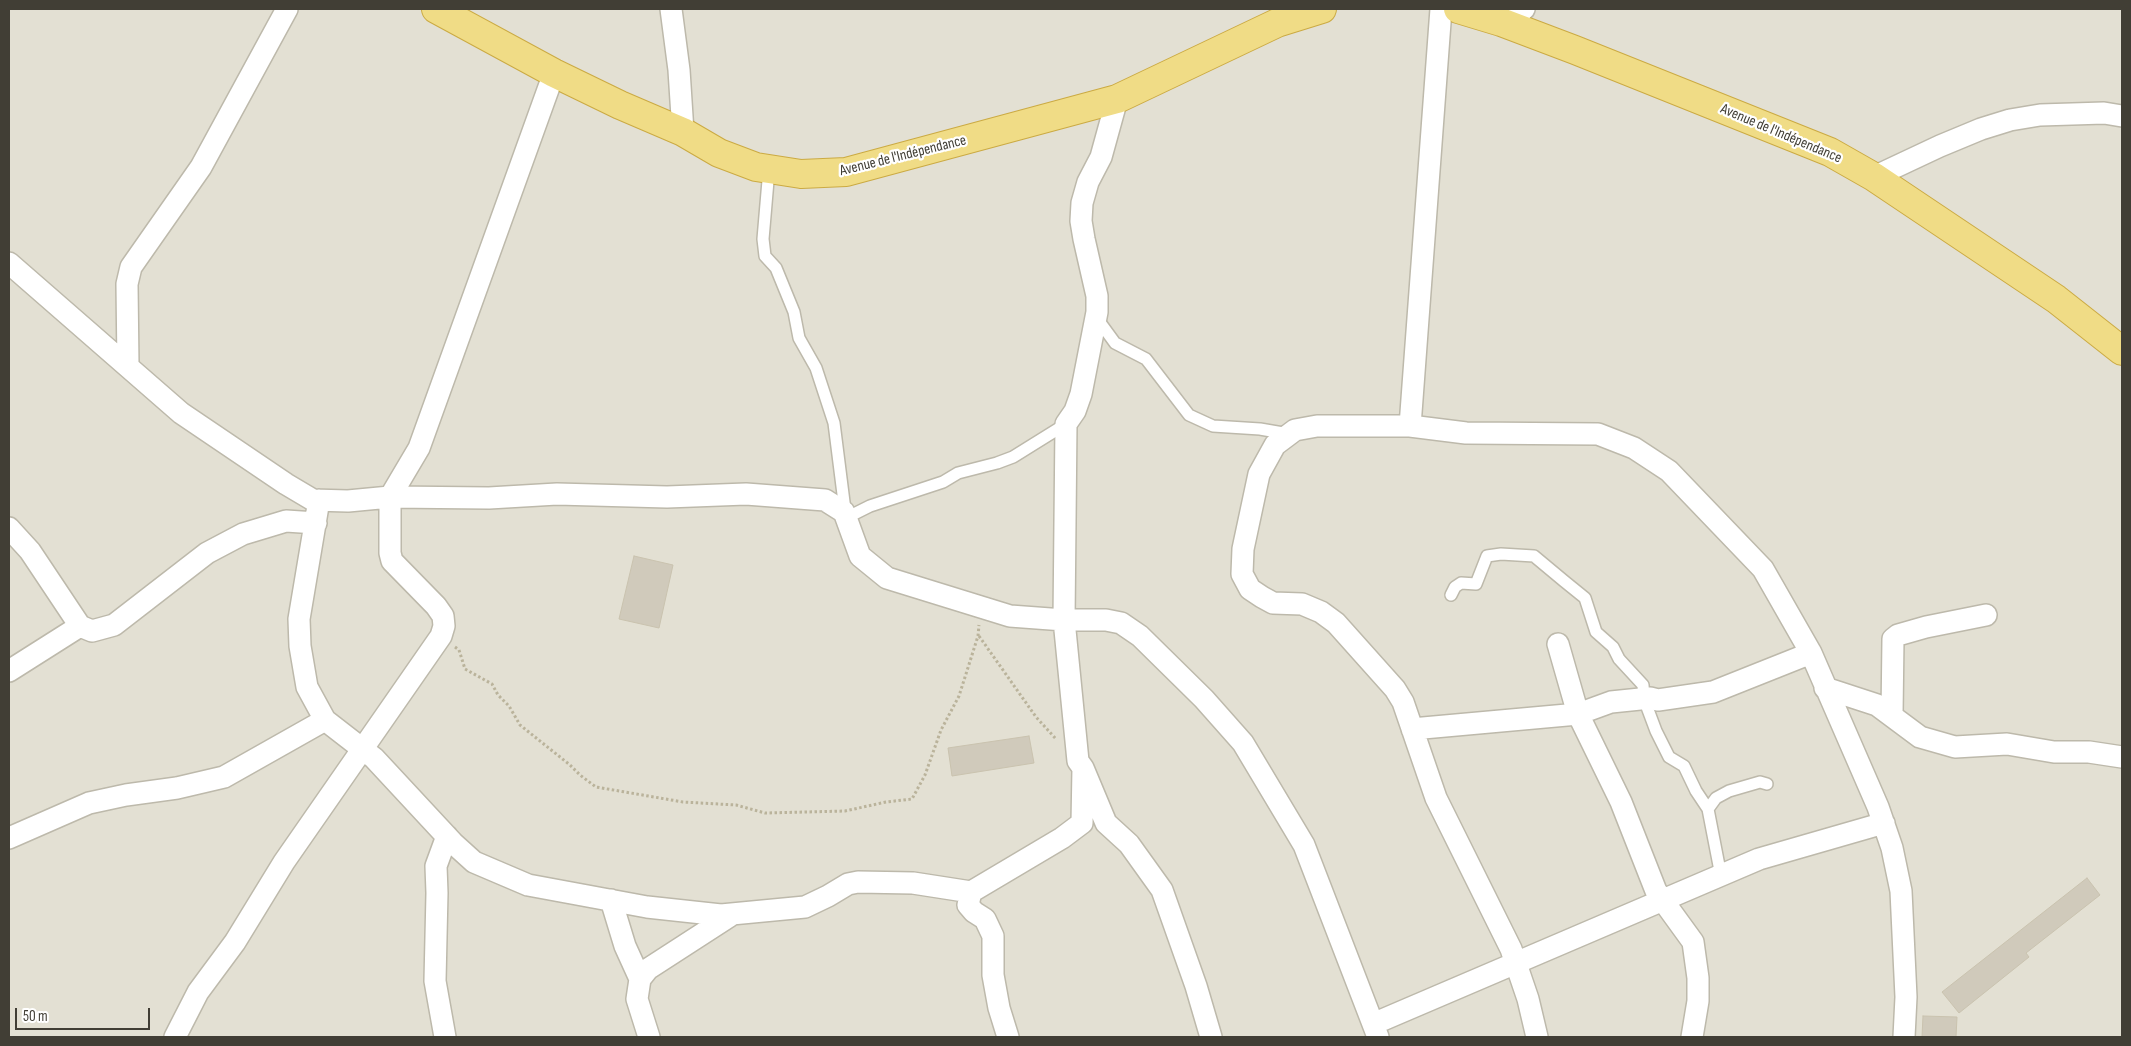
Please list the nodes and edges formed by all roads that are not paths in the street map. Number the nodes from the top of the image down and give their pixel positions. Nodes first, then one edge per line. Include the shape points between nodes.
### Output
1 (286, 9) edge
2 (436, 9) edge
3 (672, 9) edge
4 (1322, 9) edge
5 (1441, 9) edge
6 (1458, 9) edge
7 (1512, 15) edge
8 (554, 73) junction
9 (1117, 99) junction
10 (2122, 116) edge
11 (682, 132) junction
12 (769, 169) junction
13 (1874, 177) junction
14 (9, 263) edge
15 (1096, 317) junction
16 (2122, 350) edge
17 (128, 366) junction
18 (1066, 424) junction
19 (1410, 426) junction
20 (1290, 434) junction
21 (390, 497) junction
22 (319, 500) junction
23 (846, 518) junction
24 (316, 523) junction
25 (9, 528) edge
26 (1451, 594) dead end
27 (1986, 615) dead end
28 (1064, 620) junction
29 (80, 626) junction
30 (1558, 644) dead end
31 (1811, 653) junction
32 (9, 671) edge
33 (1826, 688) junction
34 (1644, 699) junction
35 (1578, 714) junction
36 (1892, 715) junction
37 (325, 720) junction
38 (1412, 729) junction
39 (362, 750) junction
40 (2122, 757) edge
41 (1080, 765) junction
42 (1767, 784) dead end
43 (1708, 808) junction
44 (1884, 823) junction
45 (1078, 826) junction
46 (1115, 832) junction
47 (447, 836) junction
48 (9, 838) edge
49 (1721, 876) junction
50 (971, 892) junction
51 (611, 900) junction
52 (1663, 901) junction
53 (733, 914) junction
54 (1516, 963) junction
55 (640, 979) junction
56 (1376, 1030) edge
57 (1002, 1036) edge
58 (175, 1037) edge
59 (445, 1037) edge
60 (649, 1037) edge
61 (1211, 1037) edge
62 (1537, 1037) edge
63 (1692, 1037) edge
64 (1904, 1037) edge

1 - 17 street via 200,167 131,267 127,284
2 - 8 highway, Avenue de l'Indépendance
3 - 11 street
4 - 9 highway, Avenue de l'Indépendance via 1277,23
5 - 19 street
6 - 7 highway, Avenue de l'Indépendance
7 - 13 highway, Avenue de l'Indépendance via 1830,152
8 - 11 highway, Avenue de l'Indépendance
8 - 21 street via 419,448
9 - 12 highway, Avenue de l'Indépendance via 846,172 801,174
9 - 15 street via 1101,157 1082,202 1084,238 1097,296
10 - 13 street via 2104,113 2040,115 2010,120 1940,146
11 - 12 highway, Avenue de l'Indépendance via 719,153
12 - 23 lane via 765,256 776,268 794,312 798,338 816,368 832,416
13 - 16 highway, Avenue de l'Indépendance via 2056,299
14 - 17 street
15 - 18 street via 1081,394
15 - 20 lane via 1116,343 1146,359 1189,415 1213,426
17 - 22 street via 180,412 286,484 313,500
18 - 23 lane via 1014,457 958,473 943,482 870,506
18 - 28 street
19 - 20 street via 1317,426
19 - 31 street via 1466,433 1598,434 1634,448 1669,472 1763,569
20 - 38 street via 1275,446 1259,474 1243,549 1242,574 1250,589 1262,598 1273,603 1302,604 1336,623 1395,689
21 - 22 street
21 - 23 street via 746,494 825,500 844,512
21 - 39 street via 392,561 436,606 443,616 444,626 441,636
22 - 24 street
23 - 28 street via 860,556 886,578 1010,616
24 - 29 street via 286,521 243,534 207,553 114,626 92,632
24 - 37 street via 299,628 307,687
25 - 29 street via 30,551
26 - 34 lane via 1462,583 1476,584 1487,556 1534,556 1585,598 1596,632 1613,647 1644,685
27 - 36 street via 1926,626 1893,639
28 - 41 street
28 - 56 street via 1121,623 1140,636 1243,743 1304,845
29 - 32 street
30 - 35 street
31 - 33 street
31 - 34 street via 1713,692
33 - 36 street via 1877,705
33 - 44 street
34 - 35 street via 1611,702
34 - 43 lane via 1669,757 1684,766
35 - 38 street
35 - 52 street via 1621,802 1656,891
36 - 40 street via 1920,737 1955,747 2007,744 2054,752 2089,752
37 - 39 street
37 - 48 street via 224,777 90,803
38 - 54 street via 1436,798
39 - 47 street via 374,758
39 - 58 street via 284,862 235,942 198,992
41 - 45 street via 1082,823
41 - 46 street via 1106,823
42 - 43 lane via 1760,782 1729,792 1716,798
43 - 49 lane
44 - 49 street via 1759,859
44 - 64 street via 1901,891 1906,997
45 - 46 street
45 - 50 street
46 - 61 street via 1129,844 1162,890
47 - 51 street via 474,862 528,884
47 - 59 street via 436,866 436,981
49 - 52 street
50 - 53 street via 913,883 858,882 805,907
50 - 57 street via 968,905 985,919 993,936 993,975
51 - 53 street via 648,907
51 - 55 street via 625,946
52 - 54 street
52 - 63 street via 1693,942 1698,1001
53 - 55 street via 648,969
54 - 56 street
54 - 62 street
55 - 60 street via 637,999

